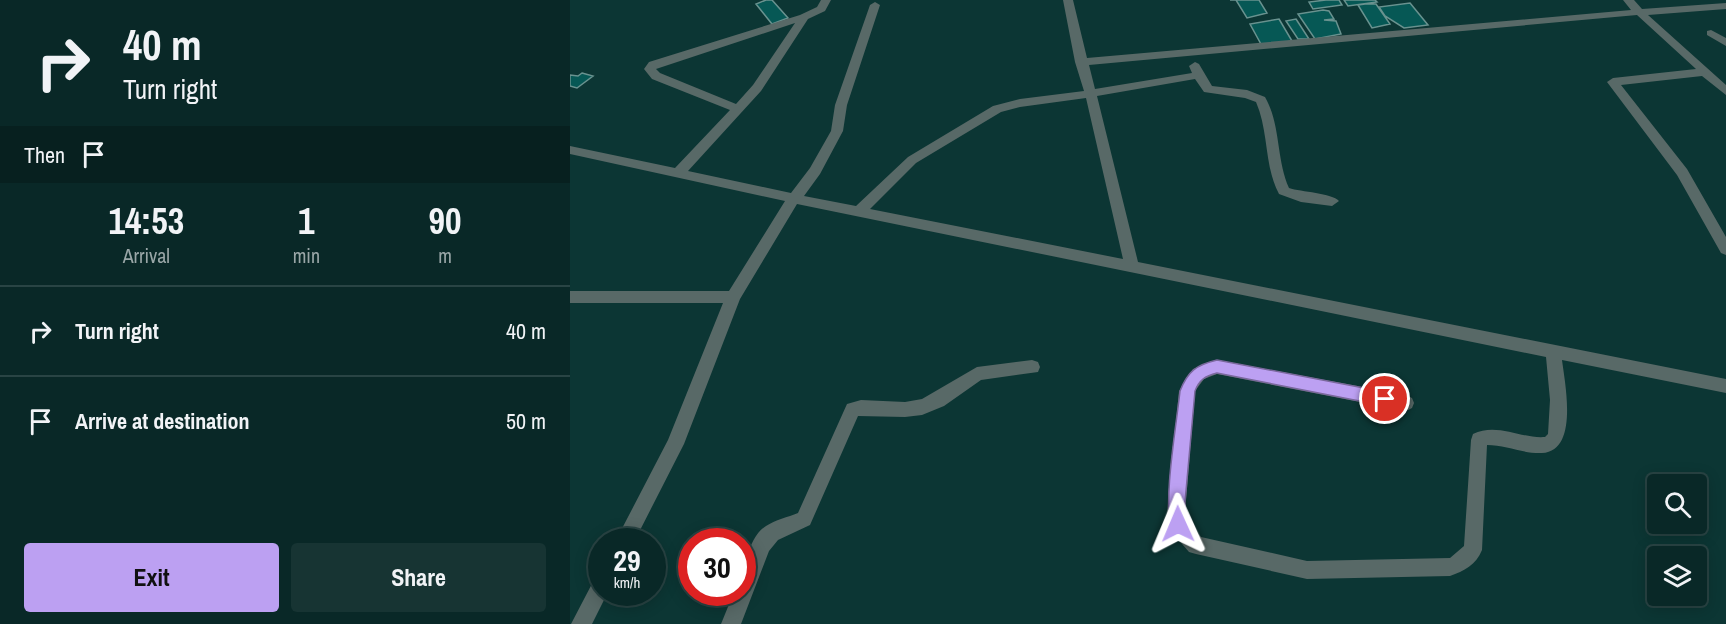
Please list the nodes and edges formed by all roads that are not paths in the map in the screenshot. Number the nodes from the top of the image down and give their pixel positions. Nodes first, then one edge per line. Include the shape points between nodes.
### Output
1 (826, 0) edge
2 (1068, 0) edge
3 (1628, 0) edge
4 (875, 6) dead end
5 (1726, 6) edge
6 (1639, 12) junction
7 (804, 17) junction
8 (1711, 33) dead end
9 (1726, 43) edge
10 (1192, 54) junction
11 (1081, 62) junction
12 (1705, 72) junction
13 (1198, 75) junction
14 (1726, 92) edge
15 (1089, 94) junction
16 (738, 109) junction
17 (570, 150) edge
18 (678, 173) junction
19 (794, 198) junction
20 (1332, 201) dead end
21 (860, 212) junction
22 (1726, 249) edge
23 (1132, 267) junction
24 (570, 297) edge
25 (733, 297) junction
26 (1553, 352) junction
27 (1032, 367) dead end
28 (1726, 386) edge
29 (1406, 403) dead end
30 (631, 528) edge
31 (591, 606) edge
32 (570, 623) edge
33 (575, 624) edge
34 (581, 624) edge
35 (731, 624) edge

1 - 7 street via 821,9
2 - 11 street
3 - 6 street
4 - 19 street via 841,105 837,131 815,171
5 - 6 street
6 - 10 street
6 - 12 street
7 - 16 street via 757,88
7 - 16 street via 653,64 650,69 656,76
8 - 9 street
10 - 11 street
10 - 13 street
11 - 15 street
12 - 14 street
12 - 22 street via 1613,82 1682,172
13 - 15 street
13 - 20 street via 1208,89 1247,94 1261,100 1284,191
15 - 21 street via 1020,104 982,116 912,160
15 - 23 street
16 - 18 street
17 - 18 street
18 - 19 street
19 - 21 street
19 - 25 street
21 - 23 street
23 - 26 street
24 - 25 street
25 - 30 street via 675,444
26 - 28 street
26 - 29 street via 1558,402 1556,440 1539,445 1488,436 1479,440 1473,549 1459,563 1449,567 1282,567 1196,545 1178,524 1176,502 1187,391 1192,379 1203,370 1217,367
27 - 35 street via 979,373 949,396 921,407 852,409 804,519 771,533 762,545
31 - 34 street
32 - 33 street

